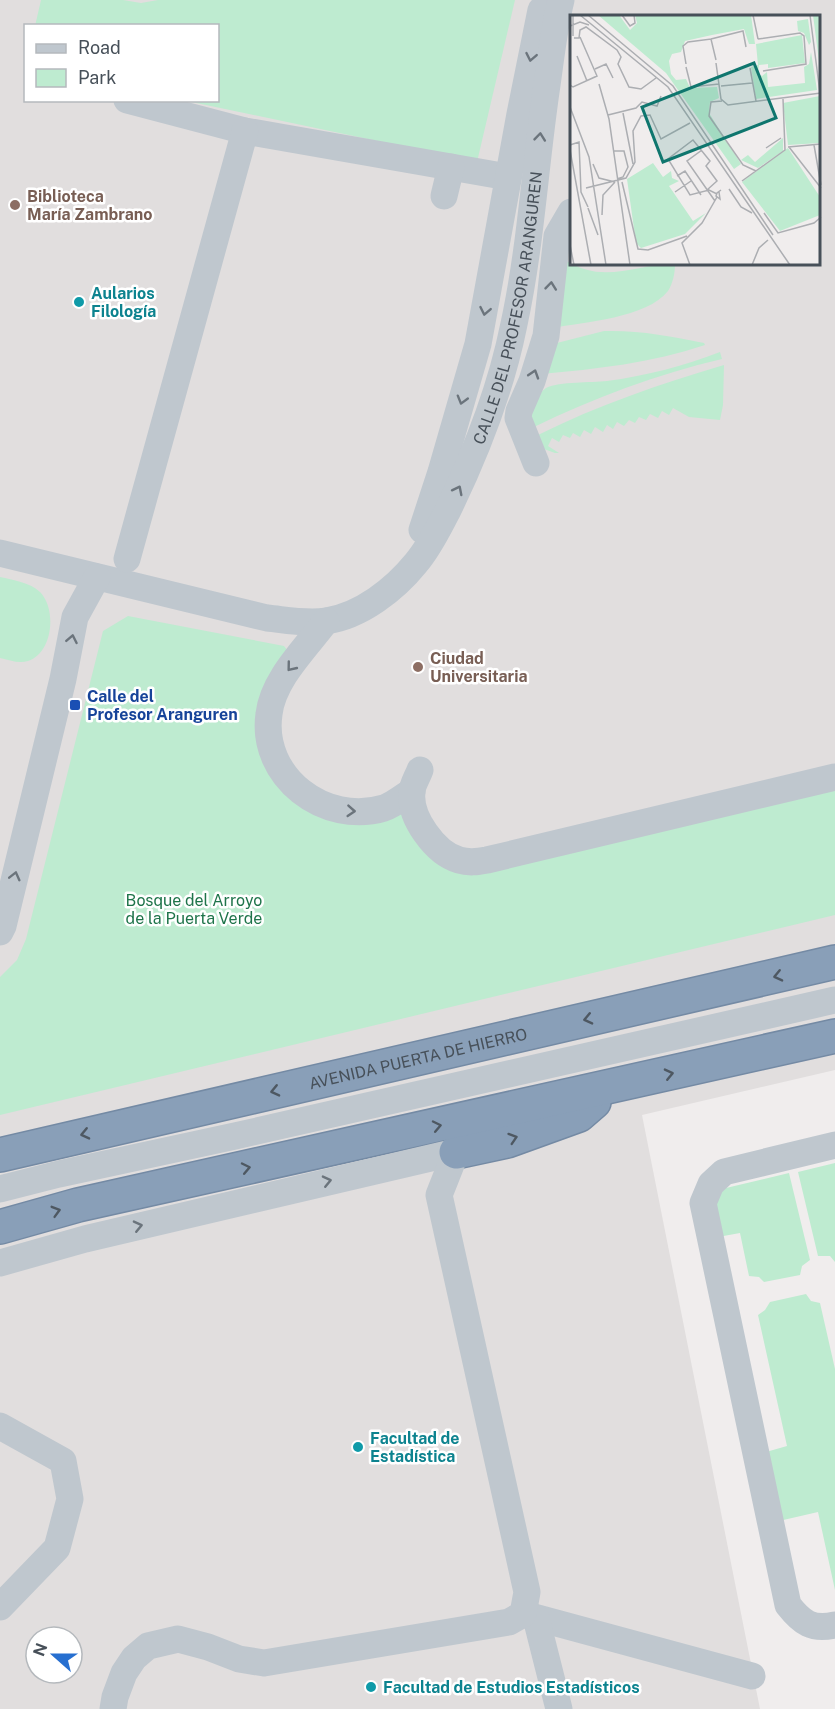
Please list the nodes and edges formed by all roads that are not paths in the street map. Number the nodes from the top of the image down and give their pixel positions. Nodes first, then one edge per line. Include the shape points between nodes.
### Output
1 (543, 0) edge
2 (561, 0) edge
3 (135, 102) edge
4 (245, 131) junction
5 (451, 167) junction
6 (508, 177) junction
7 (444, 196) dead end
8 (570, 214) edge
9 (556, 236) junction
10 (528, 237) junction
11 (494, 265) junction
12 (478, 344) junction
13 (496, 392) junction
14 (519, 411) junction
15 (536, 463) dead end
16 (0, 553) edge
17 (127, 559) dead end
18 (97, 577) junction
19 (390, 590) junction
20 (327, 621) junction
21 (835, 777) edge
22 (0, 932) edge
23 (835, 962) edge
24 (835, 1000) edge
25 (835, 1036) edge
26 (612, 1087) junction
27 (835, 1145) edge
28 (456, 1152) junction
29 (0, 1155) edge
30 (393, 1166) junction
31 (0, 1189) edge
32 (439, 1196) junction
33 (0, 1227) edge
34 (0, 1263) edge
35 (0, 1426) edge
36 (0, 1607) edge
37 (529, 1616) junction
38 (835, 1625) edge
39 (752, 1676) dead end
40 (113, 1709) edge
41 (559, 1709) edge

1 -> 6 street, CALLE DEL PROFESOR ARANGUREN
10 -> 2 street, CALLE DEL PROFESOR ARANGUREN
3 - 4 street
4 - 5 street
4 - 17 street
5 - 6 street
5 - 7 street
6 - 11 street, CALLE DEL PROFESOR ARANGUREN
8 - 9 street
9 - 10 street via 547,230
14 -> 9 street via 546,336
10 - 11 street
10 - 13 street, CALLE DEL PROFESOR ARANGUREN via 514,324
11 -> 12 street, CALLE DEL PROFESOR ARANGUREN
12 - 13 street
12 -> 19 street, CALLE DEL PROFESOR ARANGUREN via 418,543
13 - 14 street
19 -> 13 street, CALLE DEL PROFESOR ARANGUREN via 417,562 435,534 462,481
14 - 15 street via 518,418
16 - 18 street, CALLE DEL PROFESOR ARANGUREN
18 - 20 street, CALLE DEL PROFESOR ARANGUREN via 267,618
22 -> 18 street via 75,617
19 - 20 street, CALLE DEL PROFESOR ARANGUREN via 365,606
20 -> 21 street via 286,672 274,694 269,714 274,757 284,775 302,793 321,805 343,811 386,808 416,781 414,807 427,836 457,860 487,861
23 -> 29 highway, AVENIDA PUERTA DE HIERRO
24 - 31 street
26 -> 25 highway
28 -> 26 highway via 507,1141 579,1115
33 -> 26 highway via 78,1205
27 - 38 street via 724,1173 711,1184 703,1203 788,1605 800,1620 822,1628
28 - 30 street
28 - 32 street
30 - 32 street via 420,1179
34 -> 30 street
32 - 37 street via 527,1592
35 - 36 street via 63,1461 70,1499 57,1548
37 - 39 street
37 - 40 street via 264,1664 178,1639 148,1646 134,1658 124,1674
37 - 41 street

